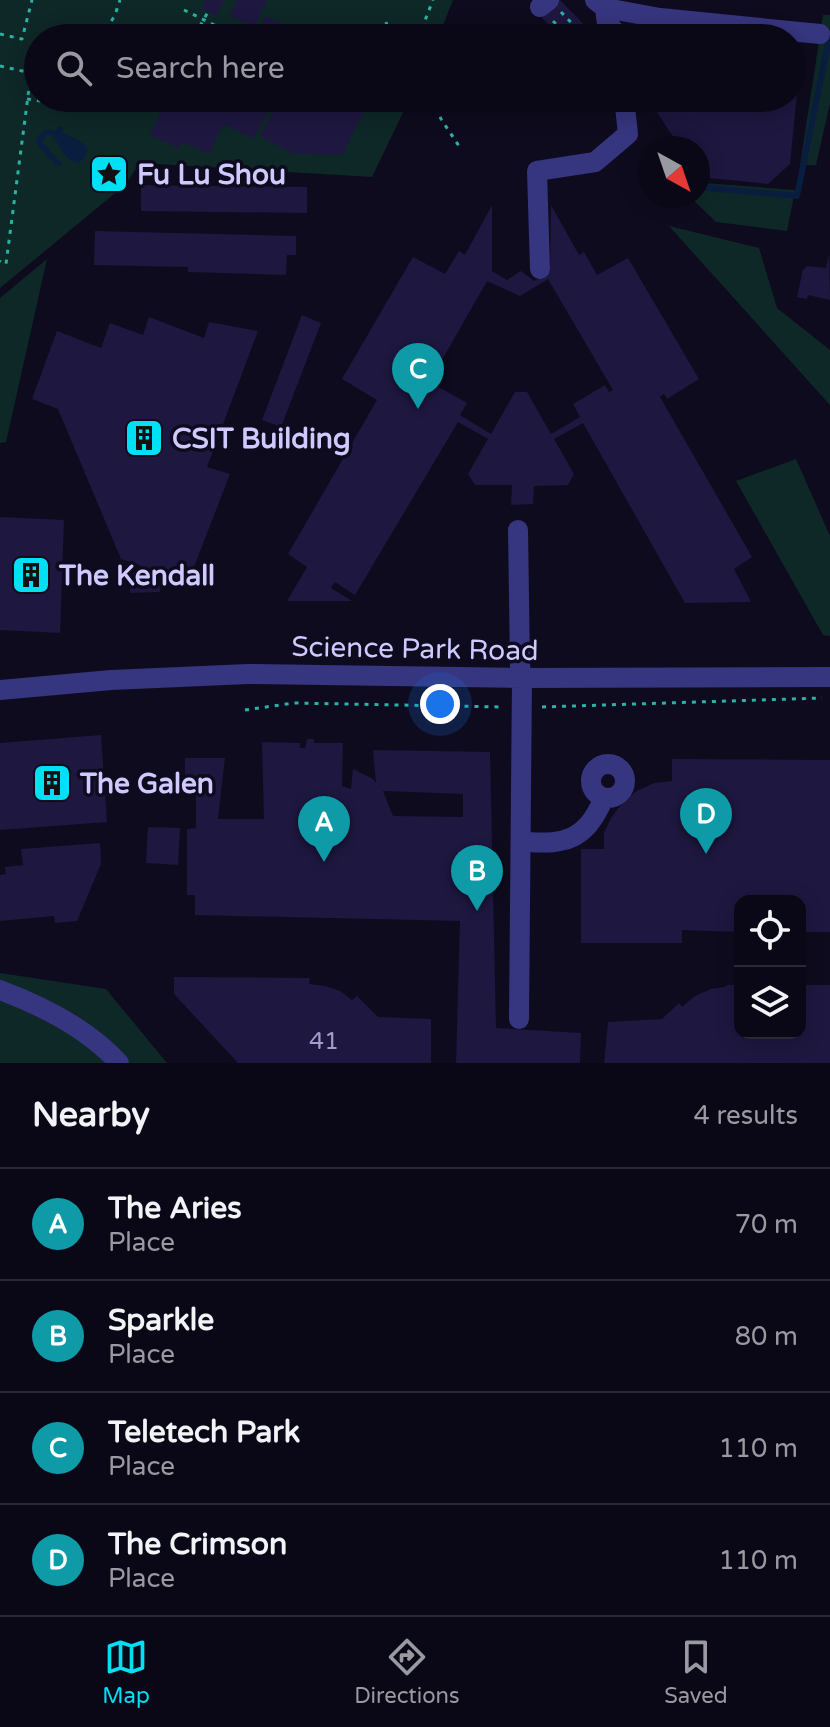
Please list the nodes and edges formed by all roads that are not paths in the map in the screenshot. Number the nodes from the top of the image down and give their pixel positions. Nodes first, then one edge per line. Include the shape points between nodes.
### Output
1 (600, 4) edge
2 (660, 18) junction
3 (668, 24) edge
4 (691, 24) edge
5 (806, 34) edge
6 (820, 34) dead end
7 (626, 112) edge
8 (540, 269) dead end
9 (518, 530) dead end
10 (522, 678) junction
11 (829, 687) edge
12 (0, 690) edge
13 (604, 798) dead end
14 (521, 842) junction
15 (0, 990) edge
16 (519, 1019) dead end
17 (119, 1063) edge

1 - 2 street
2 - 3 street
2 - 4 street
5 - 6 street
7 - 8 street via 628,134 595,162 537,171
9 - 10 street
10 - 11 street, Science Park Road
10 - 12 street, Science Park Road via 248,674
10 - 14 street
13 - 14 street via 595,819 575,835 560,841
14 - 16 street
15 - 17 street via 63,1019

